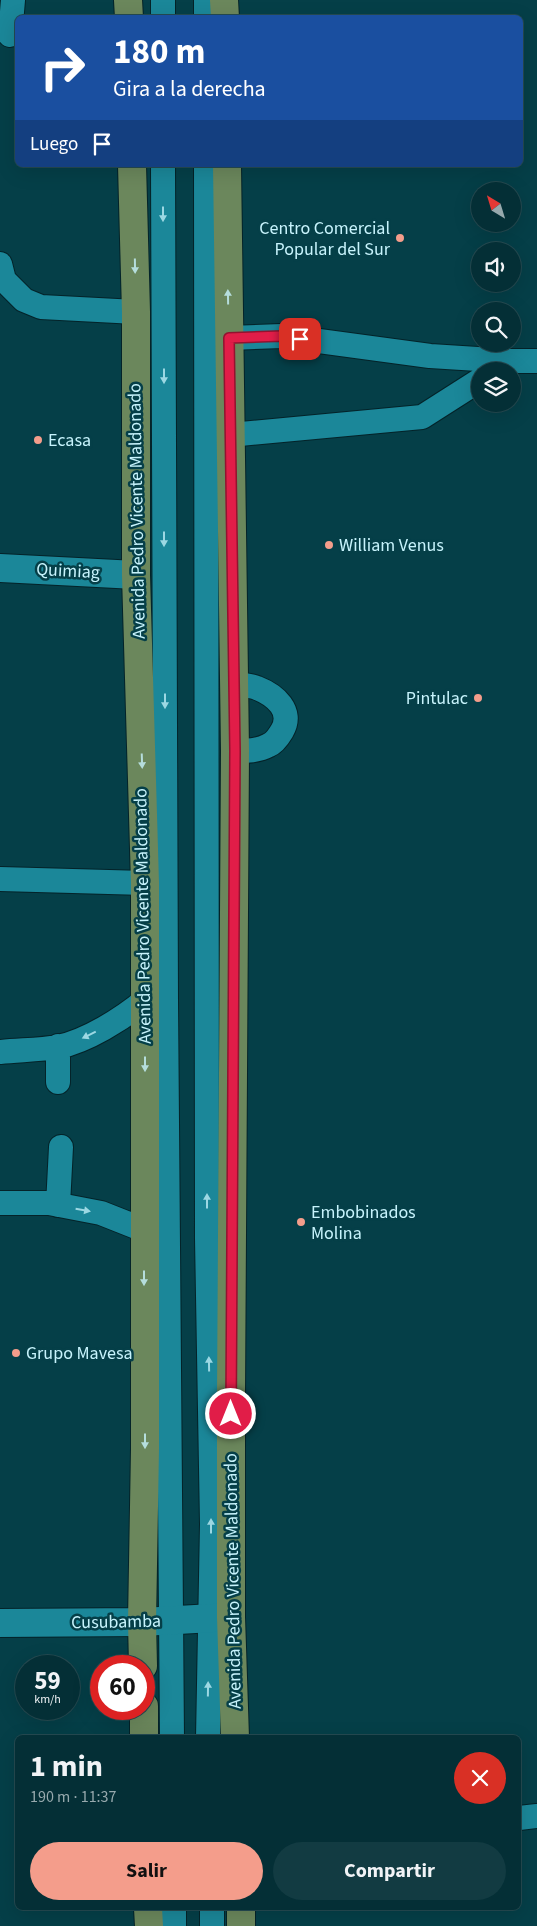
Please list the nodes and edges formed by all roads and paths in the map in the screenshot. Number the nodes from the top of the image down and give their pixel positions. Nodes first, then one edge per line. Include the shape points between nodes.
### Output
1 (12, 0) edge
2 (128, 0) edge
3 (163, 0) edge
4 (206, 0) edge
5 (224, 0) edge
6 (129, 15) edge
7 (163, 15) edge
8 (206, 15) edge
9 (225, 15) edge
10 (9, 35) edge
11 (132, 167) edge
12 (163, 167) edge
13 (206, 167) edge
14 (227, 167) edge
15 (0, 264) edge
16 (136, 312) junction
17 (229, 338) junction
18 (537, 361) edge
19 (473, 362) edge
20 (521, 363) edge
21 (471, 386) edge
22 (230, 435) junction
23 (0, 568) edge
24 (136, 575) junction
25 (234, 683) junction
26 (235, 751) junction
27 (0, 879) edge
28 (145, 883) junction
29 (145, 1000) junction
30 (58, 1046) junction
31 (0, 1052) edge
32 (58, 1082) dead end
33 (61, 1147) dead end
34 (0, 1203) edge
35 (58, 1205) junction
36 (144, 1230) junction
37 (220, 1618) junction
38 (171, 1621) junction
39 (142, 1622) junction
40 (0, 1623) edge
41 (143, 1655) edge
42 (144, 1720) edge
43 (144, 1735) edge
44 (172, 1735) edge
45 (208, 1735) edge
46 (235, 1735) edge
47 (537, 1816) edge
48 (521, 1818) edge
49 (148, 1910) edge
50 (174, 1910) edge
51 (212, 1910) edge
52 (241, 1910) edge
53 (149, 1926) edge
54 (174, 1926) edge
55 (212, 1926) edge
56 (241, 1926) edge

1 - 10 lane
2 - 6 main road
3 - 7 lane
4 - 8 lane
5 - 9 main road
11 -> 16 main road, Avenida Pedro Vicente Maldonado
12 -> 38 lane
37 -> 13 lane via 212,1524 207,1240
17 -> 14 main road, Avenida Pedro Vicente Maldonado
15 - 16 lane via 4,280 24,300 41,308
16 - 24 main road, Avenida Pedro Vicente Maldonado
17 - 19 lane via 282,336
17 - 22 main road, Avenida Pedro Vicente Maldonado
18 - 20 lane
21 - 22 lane via 422,417
22 - 25 main road, Avenida Pedro Vicente Maldonado
23 - 24 street, Quimiag
24 -> 28 main road, Avenida Pedro Vicente Maldonado
25 - 26 main road, Avenida Pedro Vicente Maldonado
25 - 26 lane via 256,687 278,700 285,709 286,717 286,725 271,744 256,751
26 - 37 main road, Avenida Pedro Vicente Maldonado
27 - 28 lane
28 - 29 main road, Avenida Pedro Vicente Maldonado
29 -> 30 lane via 122,1018
29 -> 36 main road, Avenida Pedro Vicente Maldonado
30 - 31 lane
30 - 32 lane
33 - 35 lane
34 - 35 lane
35 -> 36 lane via 101,1213
36 -> 39 main road, Avenida Pedro Vicente Maldonado
37 - 38 street, Cusubamba
45 -> 37 lane
37 - 46 main road, Avenida Pedro Vicente Maldonado
38 - 39 street, Cusubamba
38 - 44 lane
39 - 40 street, Cusubamba
39 - 41 main road, Avenida Pedro Vicente Maldonado
42 - 43 main road
47 - 48 lane
49 - 53 main road
50 - 54 lane
51 - 55 lane
52 - 56 main road

